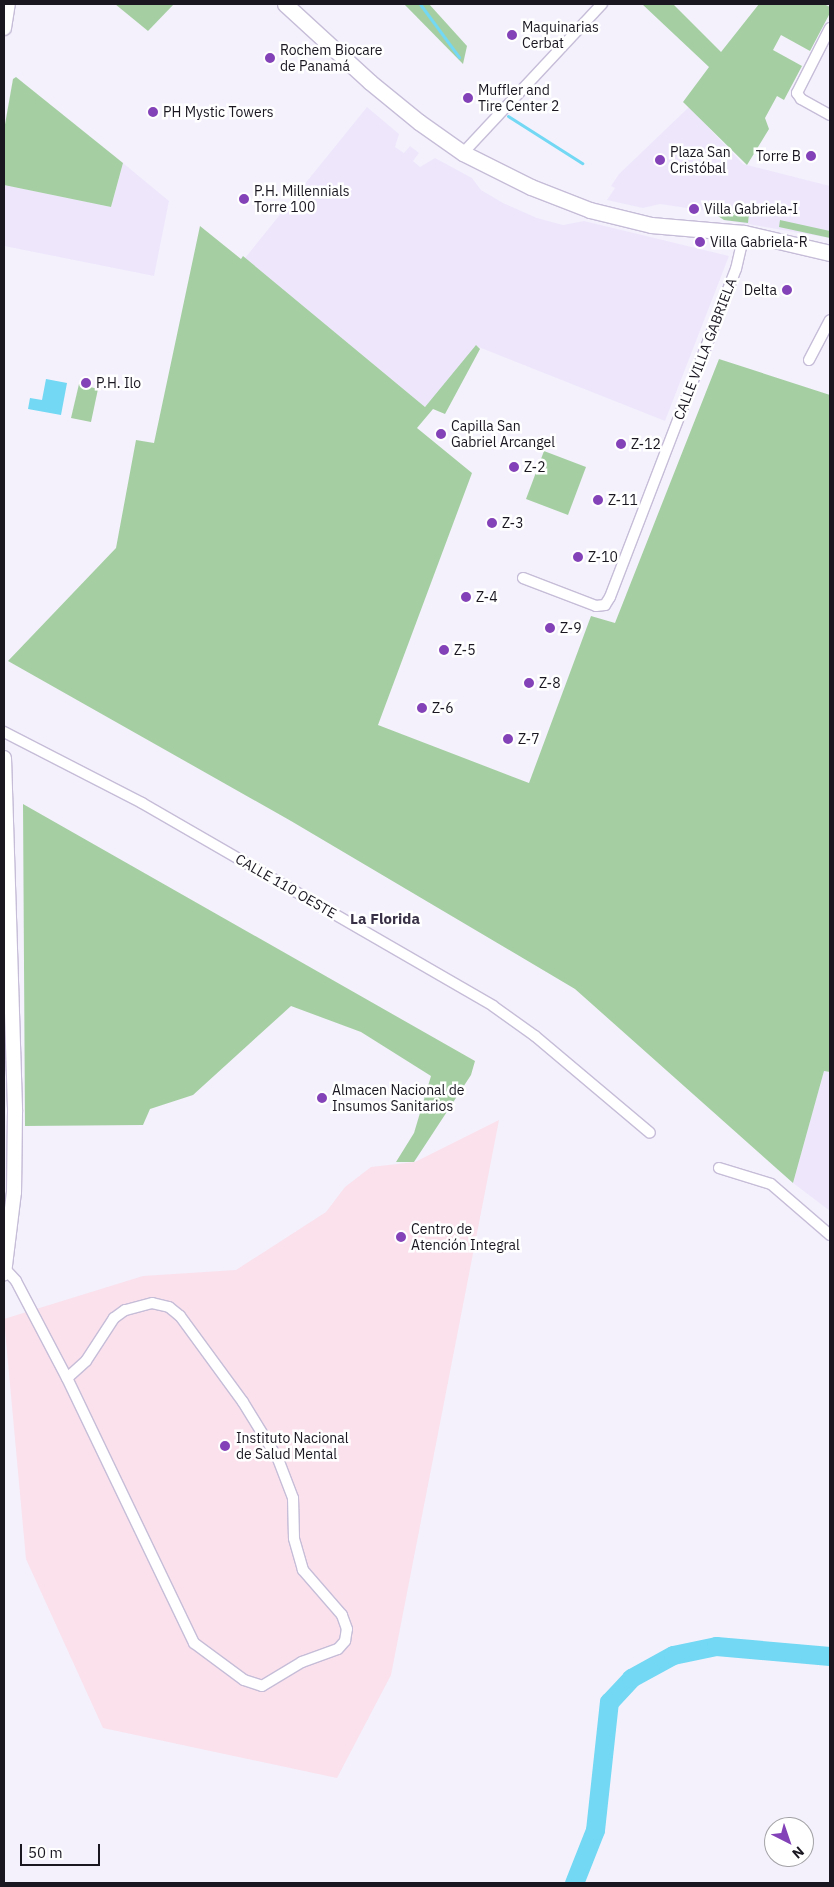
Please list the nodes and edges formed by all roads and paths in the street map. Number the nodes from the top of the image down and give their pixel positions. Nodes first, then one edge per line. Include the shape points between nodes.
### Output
1 (8, 4) edge
2 (275, 4) edge
3 (285, 4) edge
4 (602, 4) edge
5 (294, 10) edge
6 (4, 28) edge
7 (830, 28) edge
8 (830, 115) edge
9 (463, 153) junction
10 (744, 233) junction
11 (830, 253) edge
12 (830, 320) edge
13 (810, 360) dead end
14 (523, 578) dead end
15 (4, 732) edge
16 (4, 758) edge
17 (10, 1112) edge
18 (650, 1133) dead end
19 (719, 1168) dead end
20 (830, 1235) edge
21 (4, 1271) edge
22 (67, 1378) junction

1 - 6 street
2 - 5 main road
3 - 5 main road
4 - 9 street
5 - 9 main road via 370,82
7 - 8 street via 797,93 801,99
9 - 10 main road via 531,188 590,210 651,225
10 - 11 main road
10 - 14 street, CALLE VILLA GABRIELA via 736,269 605,605 596,606
12 - 13 street
15 - 18 street, CALLE 110 OESTE via 142,803 493,1006 535,1036
16 - 17 street
17 - 21 street via 14,1192
19 - 20 street via 771,1184
21 - 22 street via 16,1280
22 - 22 street via 194,1643 244,1680 262,1686 302,1662 338,1649 345,1641 347,1629 342,1616 303,1570 294,1538 293,1498 278,1459 243,1402 180,1316 169,1307 152,1303 125,1310 114,1318 86,1361

